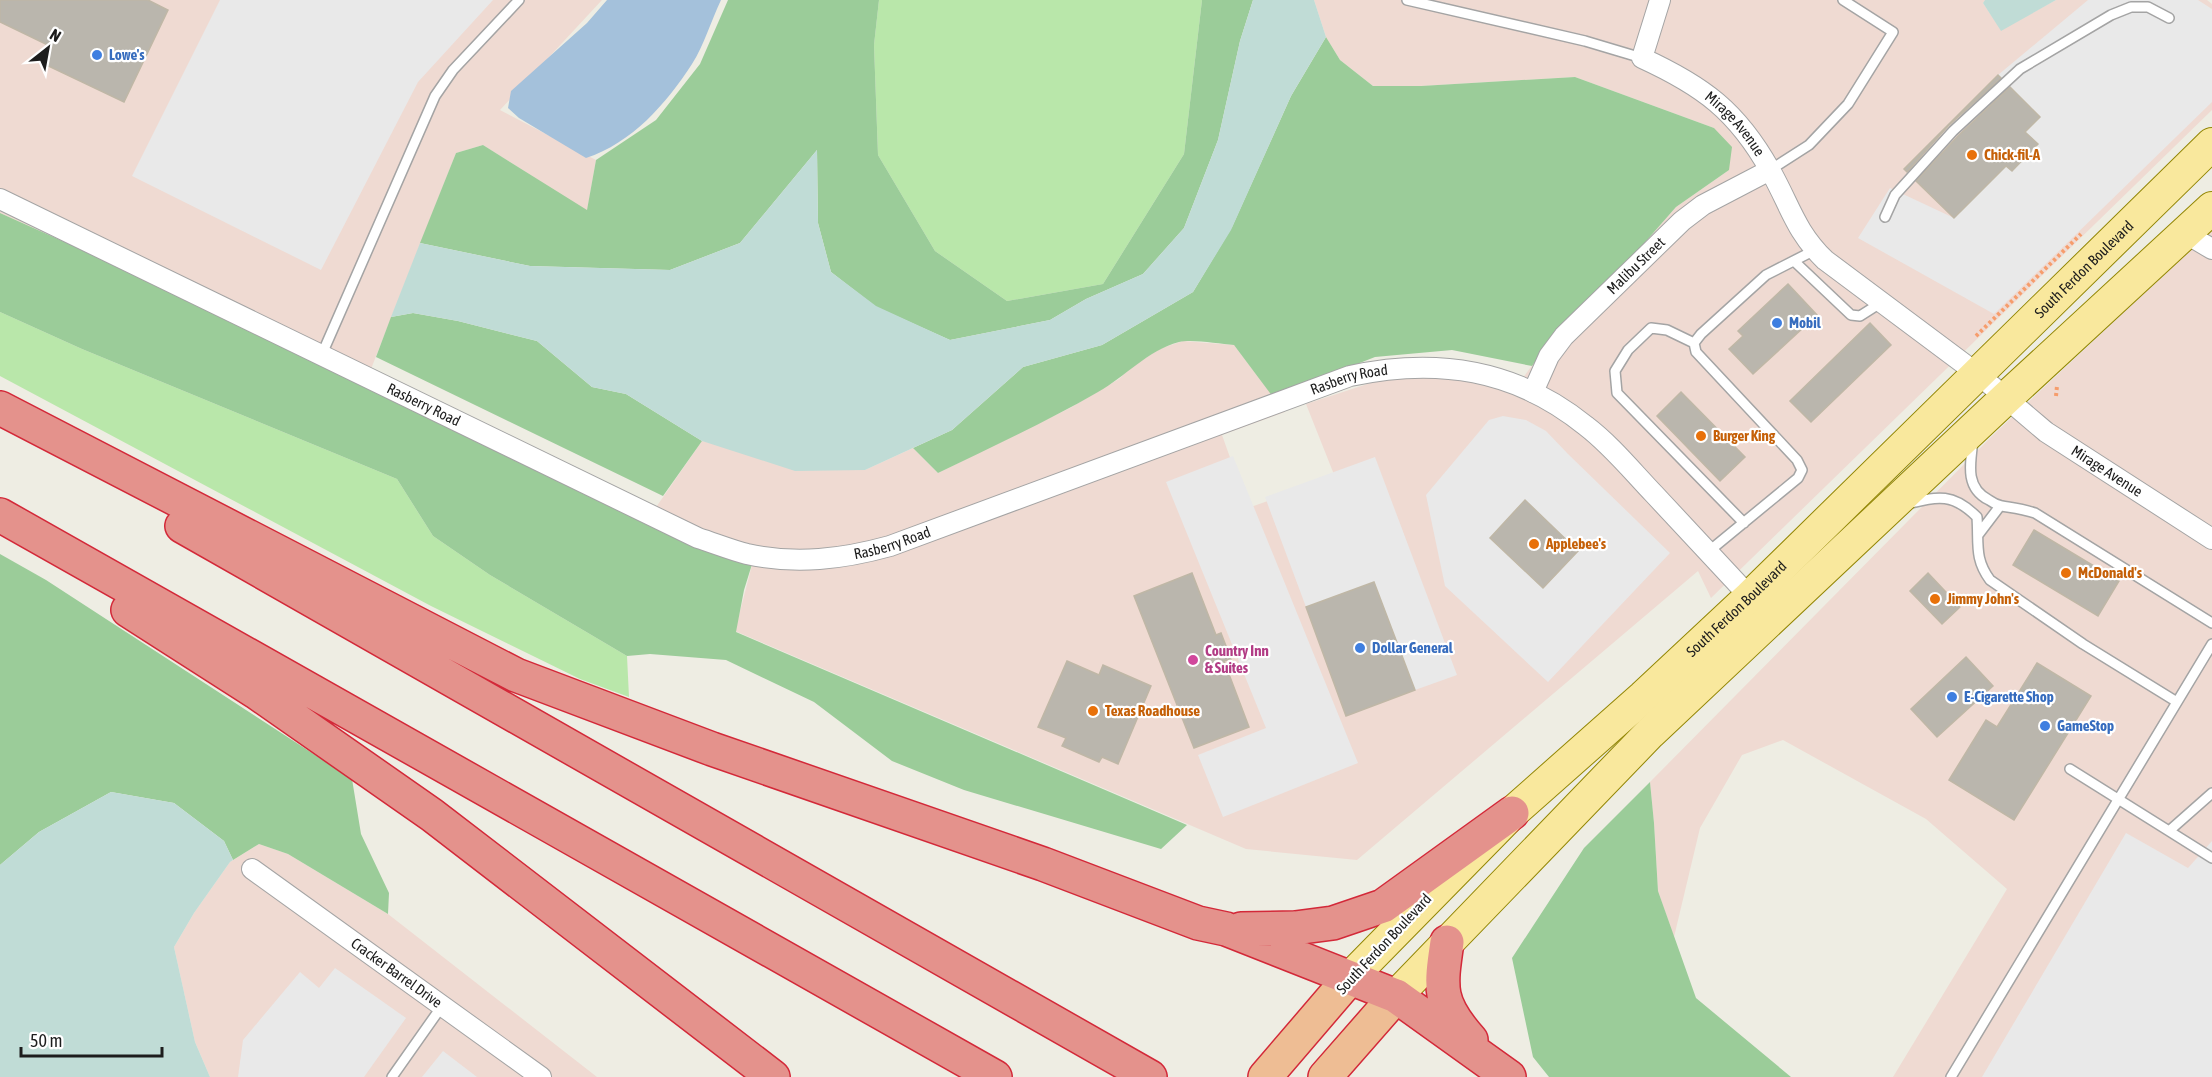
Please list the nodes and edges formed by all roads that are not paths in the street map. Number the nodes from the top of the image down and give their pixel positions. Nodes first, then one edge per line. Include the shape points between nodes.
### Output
1 (519, 0) edge
2 (1407, 0) edge
3 (1660, 0) edge
4 (1843, 0) edge
5 (2169, 18) dead end
6 (1642, 58) junction
7 (2212, 144) edge
8 (1770, 170) junction
9 (0, 200) edge
10 (2212, 208) edge
11 (1885, 217) dead end
12 (2185, 233) junction
13 (2212, 249) edge
14 (1815, 250) junction
15 (1794, 261) junction
16 (1882, 302) junction
17 (1694, 343) junction
18 (322, 354) junction
19 (1979, 375) junction
20 (1533, 392) junction
21 (2006, 398) junction
22 (0, 408) edge
23 (0, 423) edge
24 (1974, 428) junction
25 (2000, 506) junction
26 (1888, 510) junction
27 (3, 517) edge
28 (1744, 523) junction
29 (1978, 535) junction
30 (2212, 539) edge
31 (1708, 552) junction
32 (1750, 597) junction
33 (2212, 623) edge
34 (2212, 644) edge
35 (2177, 702) junction
36 (2070, 769) dead end
37 (2212, 794) edge
38 (2118, 801) junction
39 (1512, 813) junction
40 (2169, 831) junction
41 (2212, 858) edge
42 (252, 869) dead end
43 (1226, 929) junction
44 (1447, 942) junction
45 (1349, 979) junction
46 (1396, 996) junction
47 (442, 1006) junction
48 (1502, 1071) edge
49 (392, 1077) edge
50 (541, 1077) edge
51 (773, 1077) edge
52 (995, 1077) edge
53 (1150, 1077) edge
54 (1265, 1077) edge
55 (1325, 1077) edge
56 (1951, 1077) edge

1 - 18 lane via 453,70 435,96
2 - 6 lane, Mirage Avenue
3 - 6 street
4 - 8 lane via 1893,32 1848,104 1809,146
5 - 11 lane via 2148,7 2131,7 2020,69 1953,131 1895,195
6 - 8 street, Mirage Avenue via 1697,86 1722,105
7 - 19 main road, South Ferdon Boulevard
8 - 14 street, Mirage Avenue via 1799,230
8 - 20 street, Malibu Street via 1682,221 1564,336 1549,356
9 - 18 street, Rasberry Road
10 - 12 main road, South Ferdon Boulevard
12 - 13 street
12 - 21 main road, South Ferdon Boulevard
14 - 15 lane
14 - 16 street, Mirage Avenue
15 - 16 lane via 1851,315 1860,316
15 - 17 lane via 1766,275
16 - 19 street, Mirage Avenue
17 - 28 lane via 1696,352 1802,470 1798,478
17 - 28 lane via 1667,330 1651,328 1615,371 1617,393
18 - 20 street, Rasberry Road via 698,538 745,553 794,560 842,557 890,546 1350,376 1397,367 1444,367 1492,376
19 - 21 street, Mirage Avenue
19 - 32 main road, South Ferdon Boulevard
20 - 31 street, Rasberry Road via 1565,410 1606,443
21 - 24 main road, South Ferdon Boulevard
21 - 30 street, Mirage Avenue via 2046,432
22 - 43 highway via 516,675 692,742 1043,864 1198,923
23 - 53 highway
24 - 25 lane via 1972,485
24 - 26 main road, South Ferdon Boulevard
25 - 29 lane
25 - 33 lane via 2035,513
26 - 29 lane via 1949,498 1977,517
26 - 44 main road, South Ferdon Boulevard via 1650,733
27 - 51 highway via 141,620 256,692 432,815
27 - 52 highway
28 - 31 lane
29 - 35 lane via 1981,567 1990,580
31 - 32 street, Rasberry Road
32 - 39 main road, South Ferdon Boulevard
34 - 35 lane
35 - 38 lane
36 - 38 lane
37 - 40 lane
38 - 40 lane
38 - 56 lane
39 - 43 highway via 1383,906 1333,923
39 - 45 main road, South Ferdon Boulevard
40 - 41 lane
42 - 47 street, Cracker Barrel Drive
43 - 45 highway
44 - 46 main road, South Ferdon Boulevard
44 - 48 highway via 1442,981 1446,1003 1456,1023
45 - 46 highway
45 - 54 highway, South Ferdon Boulevard
46 - 48 highway
46 - 55 highway, South Ferdon Boulevard
47 - 49 lane
47 - 50 street, Cracker Barrel Drive

